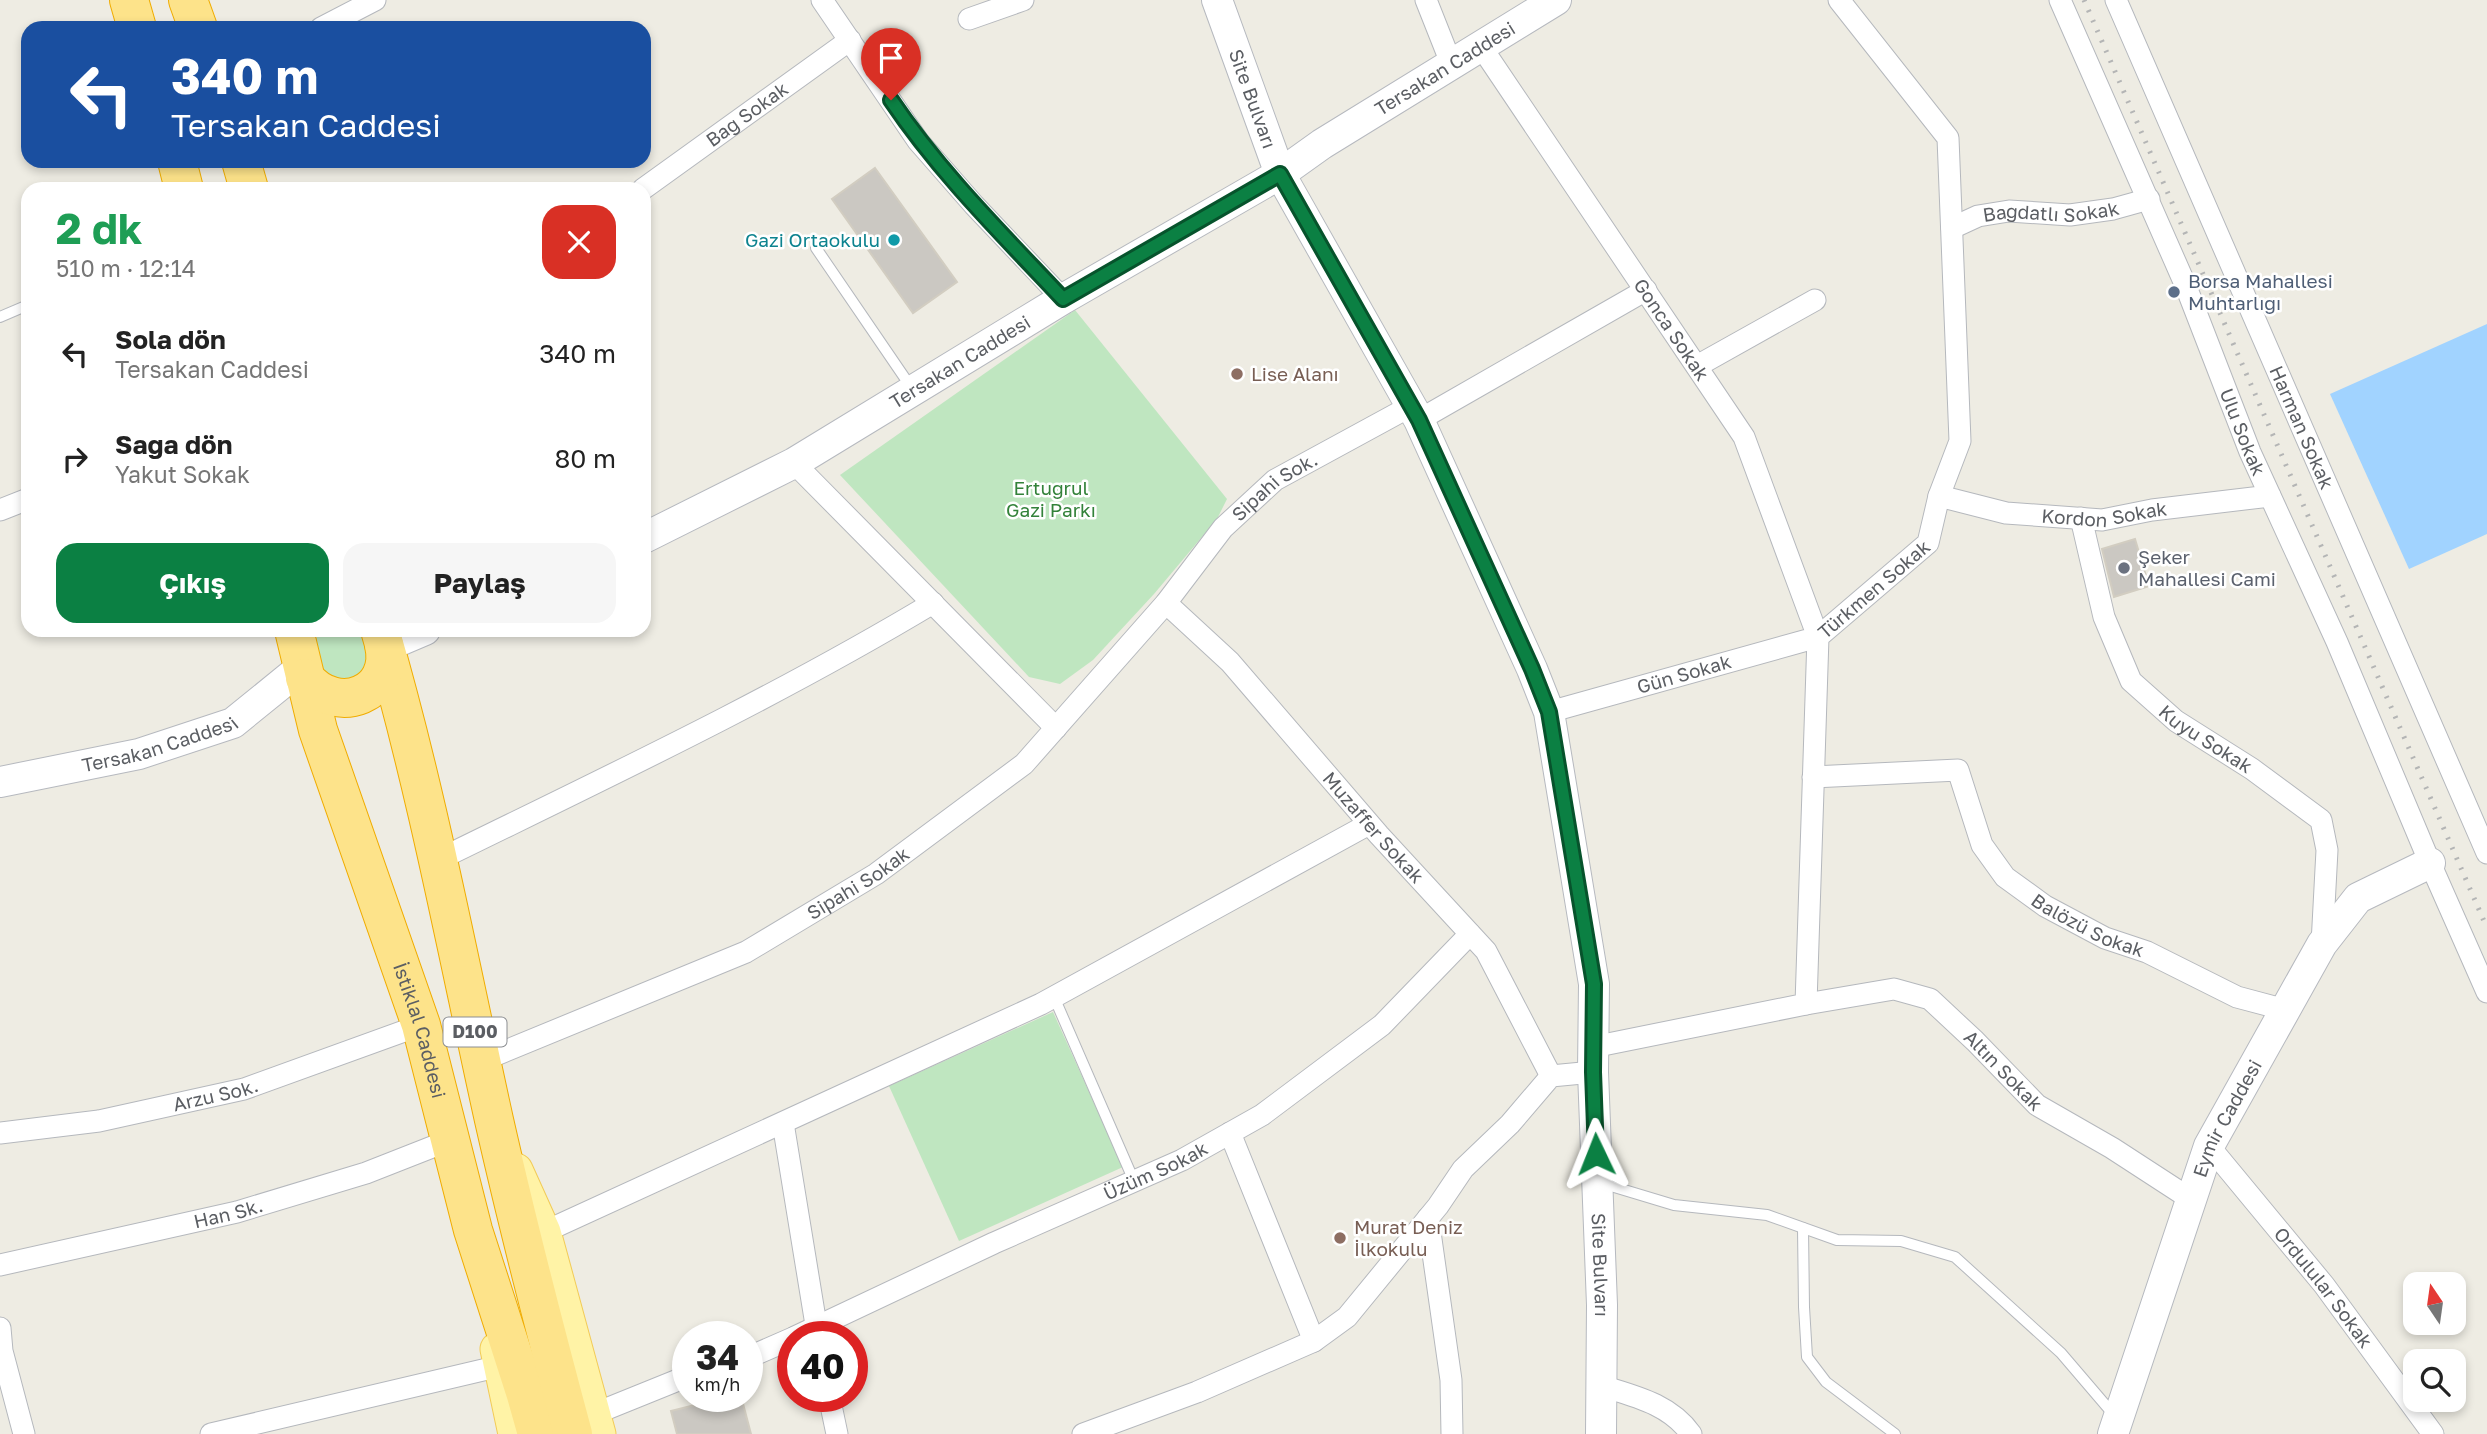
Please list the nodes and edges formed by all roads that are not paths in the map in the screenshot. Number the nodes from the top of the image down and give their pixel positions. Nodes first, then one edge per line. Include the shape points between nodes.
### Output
1 (129, 0) edge
2 (188, 0) edge
3 (375, 0) edge
4 (822, 0) edge
5 (1023, 0) edge
6 (1217, 0) edge
7 (1426, 0) edge
8 (1556, 0) edge
9 (1839, 0) edge
10 (2060, 0) edge
11 (2116, 0) edge
12 (969, 19) dead end
13 (135, 21) edge
14 (196, 21) edge
15 (334, 21) edge
16 (850, 40) junction
17 (1480, 45) junction
18 (1451, 63) junction
19 (1280, 174) junction
20 (651, 183) edge
21 (2149, 199) junction
22 (1952, 228) junction
23 (816, 248) dead end
24 (1646, 290) junction
25 (1063, 299) junction
26 (1815, 300) dead end
27 (21, 308) edge
28 (0, 317) edge
29 (1697, 366) junction
30 (913, 390) junction
31 (1415, 413) junction
32 (794, 463) junction
33 (1939, 496) junction
34 (2270, 496) junction
35 (21, 502) edge
36 (0, 510) edge
37 (2081, 517) junction
38 (651, 534) edge
39 (933, 603) junction
40 (1166, 603) junction
41 (381, 637) edge
42 (381, 637) edge
43 (1818, 637) junction
44 (302, 651) edge
45 (1549, 712) junction
46 (1056, 728) junction
47 (1814, 777) junction
48 (0, 782) edge
49 (1369, 824) junction
50 (2487, 853) edge
51 (438, 860) junction
52 (2430, 863) junction
53 (1470, 934) junction
54 (2322, 944) junction
55 (2487, 992) edge
56 (1054, 997) junction
57 (1806, 1004) junction
58 (2286, 1010) junction
59 (421, 1025) junction
60 (1593, 1059) junction
61 (481, 1061) junction
62 (1551, 1076) junction
63 (494, 1121) junction
64 (783, 1123) junction
65 (0, 1133) edge
66 (1230, 1133) junction
67 (450, 1140) junction
68 (2209, 1146) junction
69 (1134, 1181) junction
70 (1597, 1182) junction
71 (2192, 1200) junction
72 (1428, 1218) junction
73 (1803, 1228) junction
74 (473, 1230) junction
75 (544, 1232) junction
76 (0, 1265) edge
77 (815, 1321) edge
78 (839, 1321) edge
79 (0, 1328) edge
80 (1314, 1341) junction
81 (500, 1366) junction
82 (672, 1384) edge
83 (1602, 1386) junction
84 (832, 1412) edge
85 (589, 1427) edge
86 (2115, 1427) edge
87 (24, 1434) edge
88 (211, 1434) edge
89 (515, 1434) edge
90 (537, 1434) edge
91 (837, 1434) edge
92 (1083, 1434) edge
93 (1452, 1434) edge
94 (1601, 1434) edge
95 (1691, 1434) edge
96 (1895, 1434) edge
97 (2433, 1434) edge

1 - 13 highway
2 - 14 highway
3 - 15 street
4 - 16 street
5 - 12 street
6 - 19 street, Site Bulvarı
7 - 18 street
8 - 17 street, Tersakan Caddesi
9 - 22 street, Türkmen Sokak via 1948,138
10 - 21 street, Ulu Sokak
11 - 50 street, Harman Sokak
16 - 20 street, Bağ Sokak
16 - 25 street via 918,141
17 - 18 street, Tersakan Caddesi
17 - 24 street, Gonca Sokak
18 - 19 street, Tersakan Caddesi
19 - 25 street, Tersakan Caddesi
19 - 31 street, Site Bulvarı
21 - 22 street, Bağdatlı Sokak via 2070,215 2009,211 1978,216
21 - 34 street, Ulu Sokak
22 - 33 street, Türkmen Sokak via 1959,441
23 - 30 lane
24 - 29 street, Gonca Sokak
24 - 31 street, Sipahi Sok.
25 - 30 street, Tersakan Caddesi
26 - 29 street
27 - 28 lane
29 - 43 street, Gonca Sokak via 1744,437
30 - 32 street, Tersakan Caddesi
31 - 40 street, Sipahi Sok. via 1275,480 1223,528
31 - 45 street, Site Bulvarı
32 - 38 street, Tersakan Caddesi
32 - 39 street
33 - 37 street, Kordon Sokak via 2007,513
33 - 43 street, Türkmen Sokak via 1928,543
34 - 37 street, Kordon Sokak via 2102,520
34 - 52 street, Ulu Sokak
35 - 36 street
37 - 54 street, Kuyu Sokak via 2104,617 2131,681 2176,721 2252,769 2320,821 2327,850
39 - 46 street
39 - 51 street via 848,654 694,735
40 - 46 street, Sipahi Sokak
40 - 49 street, Muzaffer Sokak via 1230,662
41 - 51 highway, D100
42 - 44 highway via 383,670 366,692 353,697 339,699 313,688
43 - 45 street, Gün Sokak
43 - 47 street, Türkmen Sokak
44 - 48 street, Tersakan Caddesi via 233,723 138,754
44 - 59 highway, İstiklal Caddesi / D100 via 318,730
45 - 60 street, Site Bulvarı via 1594,984
46 - 61 street, Sipahi Sokak via 1024,764 876,874 746,952
47 - 57 street, Türkmen Sokak
47 - 58 street, Balözü Sokak via 1958,770 1982,845 2005,877 2045,906 2105,938 2147,952 2237,996
49 - 53 street, Muzaffer Sokak
49 - 56 street
51 - 61 highway, D100
52 - 54 street, Eymir Caddesi via 2358,898
52 - 55 street, Ulu Sokak
53 - 62 street, Muzaffer Sokak via 1486,951
53 - 66 street, Üzüm Sokak via 1382,1025 1262,1115
54 - 58 street, Eymir Caddesi
56 - 64 street
56 - 69 lane
57 - 60 street
57 - 71 street, Altın Sokak via 1894,989 1930,999 2037,1105
58 - 68 street, Eymir Caddesi
59 - 65 street, Arzu Sok. via 244,1089 99,1121
59 - 67 highway, İstiklal Caddesi / D100
60 - 62 street
60 - 70 street, Site Bulvarı
61 - 63 highway, D100
62 - 72 street via 1463,1169
63 - 75 main road
63 - 85 highway, D100 via 531,1280
64 - 75 street
64 - 77 street
66 - 69 street, Üzüm Sokak
66 - 80 street
67 - 74 highway, İstiklal Caddesi / D100
67 - 76 street, Han Sk. via 366,1173 237,1212
68 - 71 street, Eymir Caddesi
68 - 97 street, Ordulular Sokak via 2325,1286
69 - 78 street, Üzüm Sokak via 994,1243
70 - 73 lane via 1674,1205 1767,1215
70 - 83 street, Site Bulvarı
71 - 86 street, Eymir Caddesi
72 - 80 street via 1347,1317
72 - 93 street via 1451,1380
73 - 86 lane via 1837,1240 1901,1241 1955,1257 2061,1353
73 - 96 lane via 1807,1357 1826,1382
74 - 81 main road
74 - 90 highway, İstiklal Caddesi / D100
75 - 85 main road
79 - 87 street
80 - 92 street via 1197,1392
81 - 88 street
81 - 89 main road
82 - 85 street
83 - 94 street, Site Bulvarı
83 - 95 street via 1655,1402
84 - 91 street

